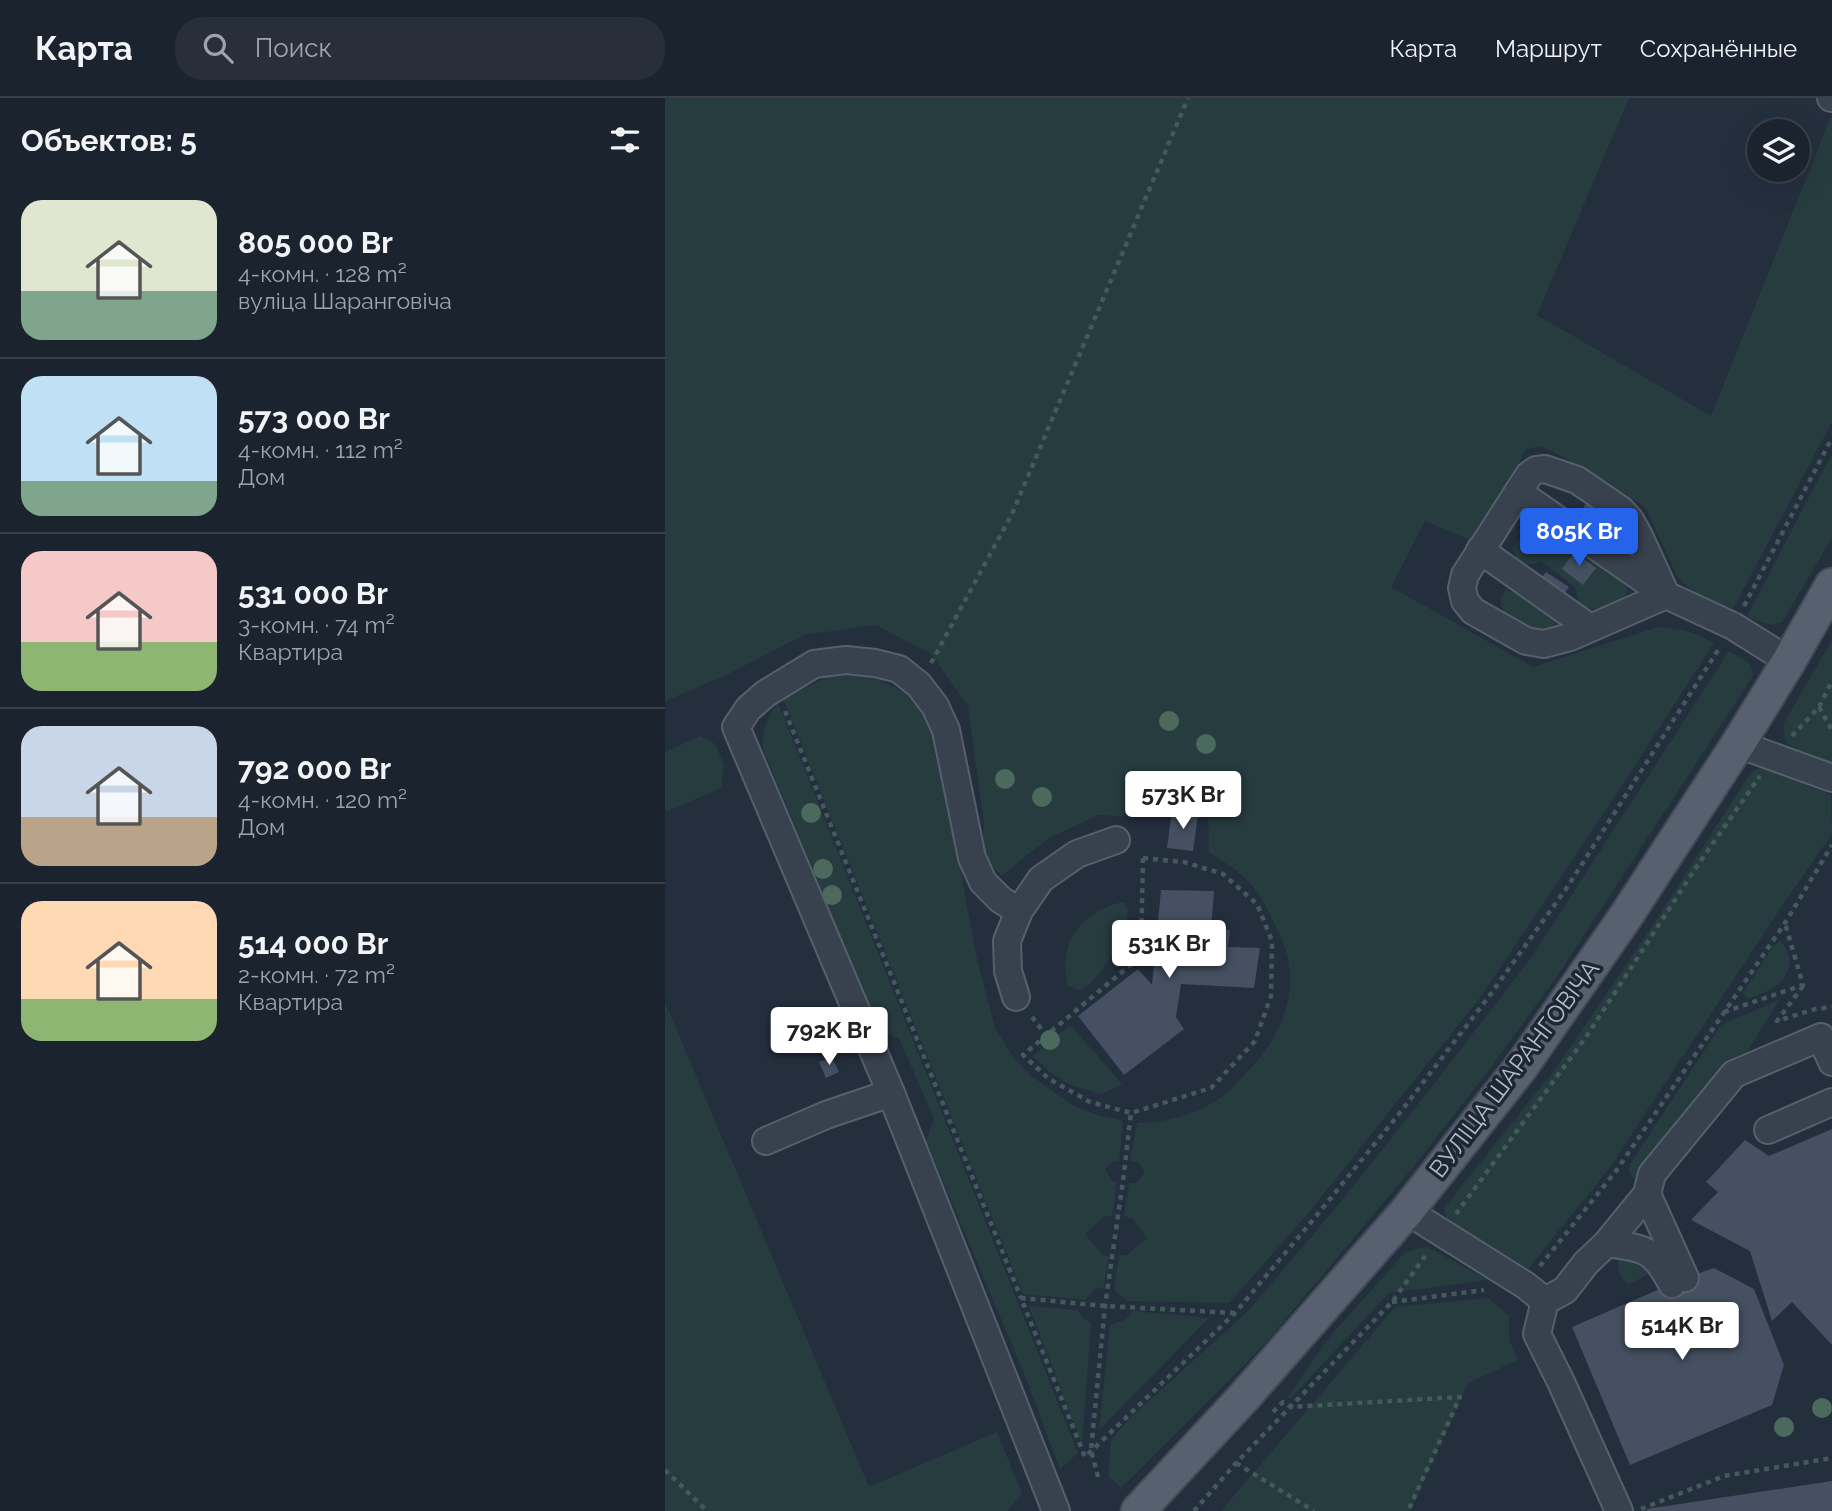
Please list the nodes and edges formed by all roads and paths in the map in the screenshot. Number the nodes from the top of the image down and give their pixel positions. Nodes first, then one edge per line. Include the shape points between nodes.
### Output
1 (1188, 98) edge
2 (1832, 438) edge
3 (1518, 492) junction
4 (1480, 550) junction
5 (1832, 585) edge
6 (1666, 595) junction
7 (1733, 626) junction
8 (1590, 628) junction
9 (1790, 661) junction
10 (1832, 681) edge
11 (919, 685) junction
12 (776, 687) junction
13 (1819, 707) junction
14 (1832, 730) edge
15 (1738, 744) junction
16 (1774, 757) junction
17 (1832, 778) edge
18 (1116, 840) dead end
19 (1832, 845) edge
20 (1020, 911) junction
21 (1785, 923) junction
22 (1803, 985) junction
23 (1016, 997) dead end
24 (1832, 1007) edge
25 (1723, 1012) junction
26 (1832, 1062) edge
27 (891, 1093) junction
28 (1832, 1102) edge
29 (1131, 1113) junction
30 (1768, 1130) dead end
31 (766, 1141) dead end
32 (1647, 1194) junction
33 (1407, 1211) junction
34 (1443, 1232) junction
35 (1607, 1243) junction
36 (1535, 1293) junction
37 (1021, 1298) junction
38 (1391, 1302) junction
39 (1105, 1306) junction
40 (1235, 1313) junction
41 (1283, 1402) dead end
42 (1291, 1407) junction
43 (1091, 1450) junction
44 (1832, 1458) edge
45 (1236, 1463) junction
46 (665, 1469) edge
47 (1098, 1477) dead end
48 (707, 1511) edge
49 (1056, 1511) edge
50 (1137, 1511) edge
51 (1194, 1511) edge
52 (1314, 1511) edge
53 (1408, 1511) edge
54 (1619, 1511) edge
55 (1637, 1511) edge

1 - 11 path via 1012,514
2 - 7 path
3 - 4 lane
3 - 6 lane
3 - 6 lane via 1529,475 1545,469 1577,480 1621,510 1639,534
4 - 8 lane
4 - 8 lane via 1462,588 1473,611 1526,641 1544,644
5 - 9 main road, ВУЛІЦА ШАРАНГОВІЧА
6 - 7 lane
6 - 8 lane
7 - 9 lane
7 - 40 path via 1568,886 1490,995
9 - 15 main road, ВУЛІЦА ШАРАНГОВІЧА
10 - 13 path
11 - 12 lane via 899,669 846,660 814,664
11 - 20 lane via 946,730 972,858 983,882
12 - 27 lane via 748,709 736,727
12 - 37 path
13 - 14 path
13 - 16 path
15 - 16 lane
15 - 33 main road, ВУЛІЦА ШАРАНГОВІЧА via 1521,1067
16 - 17 lane
16 - 34 path via 1586,1037
18 - 20 lane via 1077,854 1041,879
19 - 21 path
20 - 23 lane via 1007,941 1008,971
21 - 22 path
21 - 25 path
22 - 24 path via 1777,1021
22 - 25 path
25 - 36 path
26 - 32 lane via 1821,1037 1734,1074 1652,1174
27 - 31 lane
27 - 49 lane
28 - 30 lane
29 - 29 path via 1211,1088 1255,1041 1271,996 1272,941 1257,904 1223,874 1184,862 1143,858 1141,956 1023,1055 1049,1079 1090,1101
29 - 39 path
32 - 35 lane
32 - 35 lane via 1678,1281 1648,1252
33 - 34 lane
33 - 50 main road, ВУЛІЦА ШАРАНГОВІЧА
34 - 36 lane
34 - 38 path
35 - 36 lane via 1565,1290
36 - 38 path
36 - 54 lane via 1537,1334
37 - 39 path
37 - 43 path via 1085,1457
38 - 42 path
39 - 40 path
39 - 43 path
40 - 43 path
41 - 42 path
42 - 45 path
42 - 53 path via 1460,1397
43 - 47 path
44 - 55 path via 1724,1476
45 - 51 path
45 - 52 path
46 - 48 path

